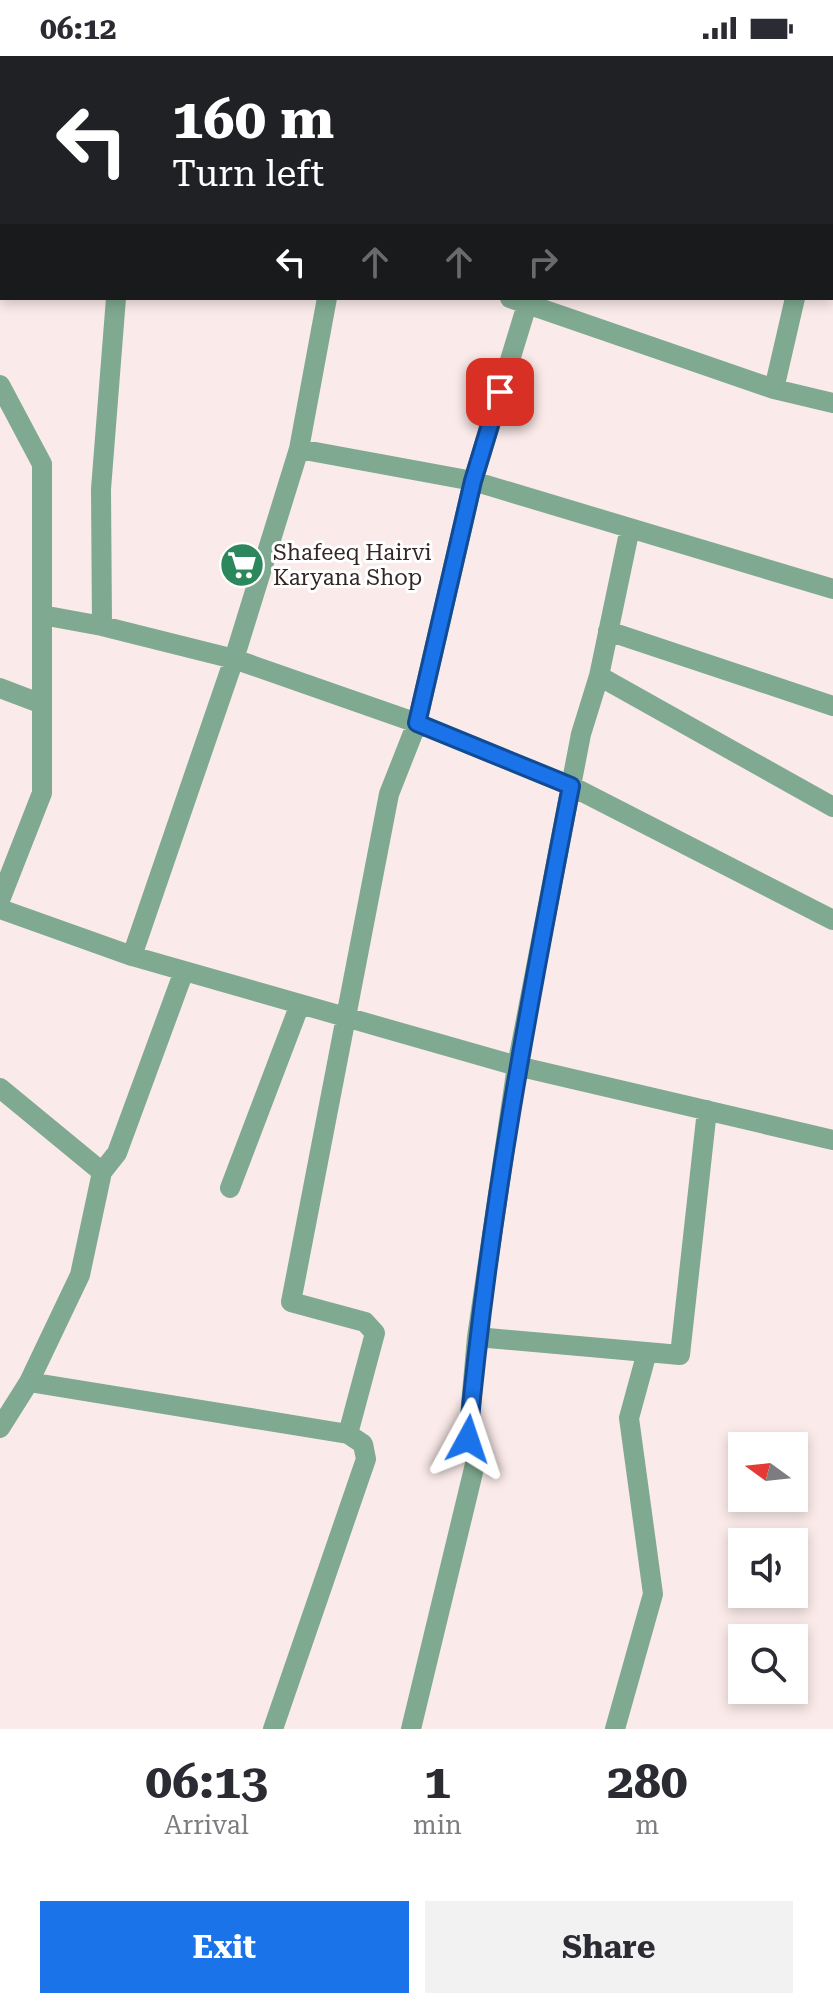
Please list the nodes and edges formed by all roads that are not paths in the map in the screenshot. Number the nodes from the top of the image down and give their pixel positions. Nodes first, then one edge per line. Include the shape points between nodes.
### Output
1 (116, 300) edge
2 (327, 300) edge
3 (522, 300) edge
4 (795, 300) edge
5 (0, 385) edge
6 (774, 389) junction
7 (833, 403) edge
8 (299, 449) junction
9 (473, 481) junction
10 (630, 528) junction
11 (833, 589) edge
12 (42, 615) junction
13 (102, 626) junction
14 (608, 631) junction
15 (234, 659) junction
16 (599, 676) junction
17 (0, 688) edge
18 (42, 704) junction
19 (833, 706) edge
20 (417, 723) junction
21 (571, 786) junction
22 (833, 807) edge
23 (0, 900) edge
24 (0, 909) edge
25 (833, 920) edge
26 (132, 956) junction
27 (184, 971) junction
28 (300, 1004) junction
29 (345, 1017) junction
30 (517, 1066) junction
31 (0, 1088) edge
32 (707, 1110) junction
33 (833, 1140) edge
34 (102, 1172) junction
35 (230, 1188) dead end
36 (477, 1337) junction
37 (647, 1352) junction
38 (29, 1382) junction
39 (0, 1428) edge
40 (348, 1434) junction
41 (273, 1729) edge
42 (411, 1729) edge
43 (615, 1729) edge

1 - 13 street via 101,489
2 - 8 street
3 - 6 street
3 - 9 street
4 - 6 street
5 - 12 street via 42,464
6 - 7 street
8 - 9 street
8 - 15 street
9 - 10 street
9 - 20 street
10 - 11 street
10 - 14 street
12 - 13 street
12 - 18 street
13 - 15 street
14 - 16 street
14 - 19 street
15 - 20 street
15 - 26 street
16 - 21 street
16 - 22 street
17 - 18 street
18 - 23 street via 42,793
20 - 21 street
20 - 29 street via 389,794
21 - 25 street
21 - 30 street
24 - 26 street
26 - 27 street
27 - 28 street
27 - 34 street via 117,1153
28 - 29 street
28 - 35 street
29 - 30 street
29 - 40 street via 291,1302 365,1322 375,1333
30 - 32 street
30 - 36 street
31 - 34 street
32 - 33 street
32 - 37 street via 680,1355
34 - 38 street via 80,1275
36 - 37 street
36 - 42 street via 468,1439 476,1460
37 - 43 street via 629,1418 653,1594
38 - 39 street
38 - 40 street
40 - 41 street via 363,1444 366,1459

